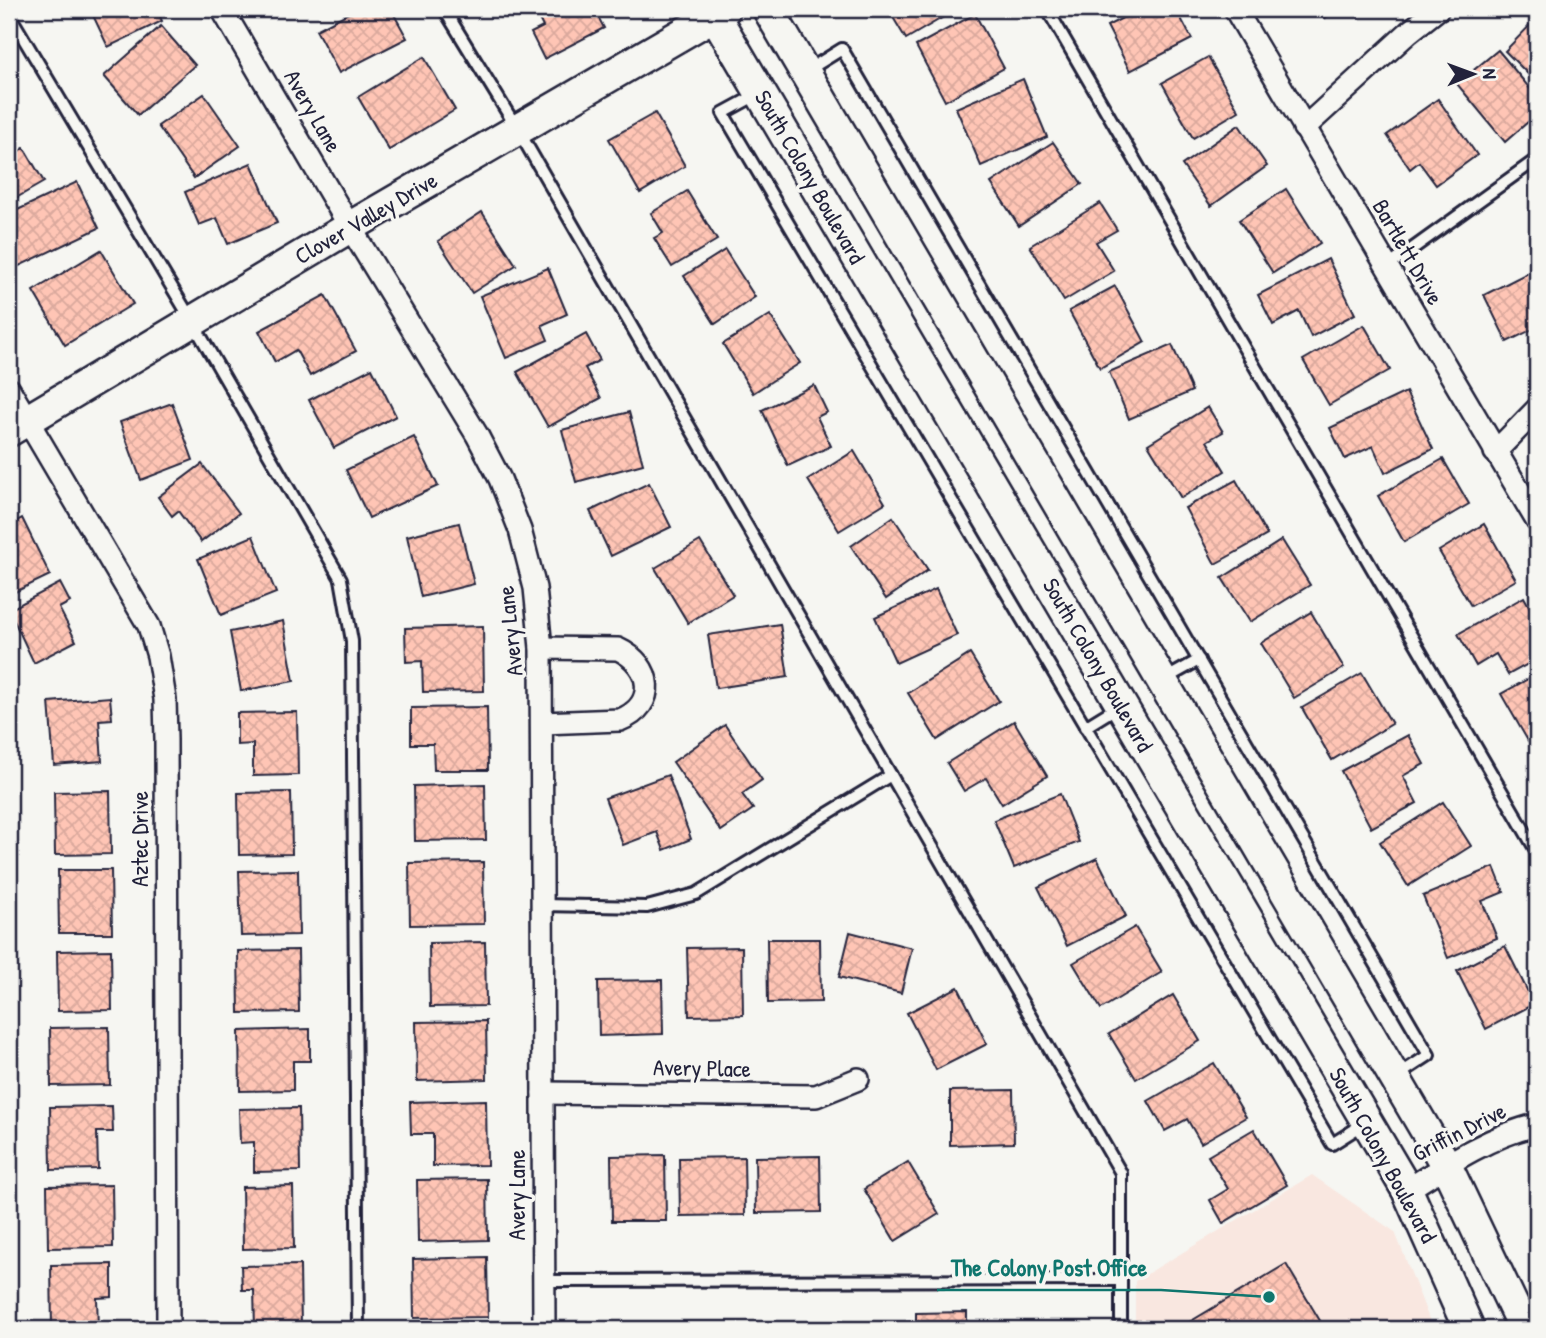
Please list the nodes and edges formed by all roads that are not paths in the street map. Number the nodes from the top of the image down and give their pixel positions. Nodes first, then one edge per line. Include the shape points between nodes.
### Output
1 (222, 9) edge
2 (444, 9) edge
3 (768, 9) edge
4 (1047, 9) edge
5 (1235, 9) edge
6 (1438, 9) edge
7 (717, 11) edge
8 (9, 14) edge
9 (805, 72) junction
10 (761, 93) junction
11 (1304, 128) junction
12 (518, 130) junction
13 (1537, 159) edge
14 (350, 227) junction
15 (1387, 267) junction
16 (192, 321) junction
17 (9, 388) edge
18 (1537, 409) edge
19 (18, 426) edge
20 (1495, 452) junction
21 (1537, 520) edge
22 (541, 648) junction
23 (1199, 660) junction
24 (1163, 681) junction
25 (1121, 705) junction
26 (542, 723) junction
27 (1086, 727) junction
28 (891, 775) junction
29 (1537, 852) edge
30 (541, 905) junction
31 (1395, 1077) junction
32 (859, 1079) dead end
33 (543, 1093) junction
34 (1367, 1122) junction
35 (1537, 1125) edge
36 (1446, 1165) junction
37 (1407, 1190) junction
38 (1121, 1280) junction
39 (544, 1281) junction
40 (168, 1329) edge
41 (358, 1329) edge
42 (544, 1329) edge
43 (1121, 1329) edge
44 (1469, 1329) edge
45 (1524, 1329) edge

1 - 14 street, Avery Lane
2 - 12 lane
3 - 9 main road, South Colony Boulevard
4 - 29 lane
5 - 11 street, Bartlett Drive
6 - 11 street
7 - 10 main road, South Colony Boulevard
7 - 12 main road, Clover Valley Drive
8 - 16 lane
9 - 23 lane via 842,49
9 - 24 main road, South Colony Boulevard
10 - 25 main road, South Colony Boulevard
10 - 27 lane via 723,113
11 - 15 street, Bartlett Drive
12 - 14 main road, Clover Valley Drive
12 - 28 lane
13 - 15 lane
14 - 16 main road, Clover Valley Drive
14 - 22 street, Avery Lane via 500,479 535,588
15 - 20 street, Bartlett Drive
16 - 19 main road, Clover Valley Drive
16 - 41 lane via 341,579 348,612 352,641
17 - 19 street, Aztec Drive
18 - 20 street
19 - 40 street, Aztec Drive via 149,626 158,656 166,740
20 - 21 street, Bartlett Drive
22 - 26 street, Avery Lane
22 - 26 street via 618,649 638,662 647,685 640,708 621,720
23 - 24 lane
23 - 31 lane via 1429,1055
24 - 25 main road
24 - 31 main road, South Colony Boulevard
25 - 27 lane
25 - 34 main road, South Colony Boulevard
26 - 30 street, Avery Lane
27 - 34 lane via 1332,1144
28 - 30 lane via 696,894 647,907
28 - 38 lane via 1121,1173
30 - 33 street, Avery Lane
31 - 36 main road, South Colony Boulevard
32 - 33 street, Avery Place via 816,1096
33 - 39 street, Avery Lane
34 - 37 main road, South Colony Boulevard
35 - 36 street, Griffin Drive via 1517,1129
36 - 37 street, Griffin Drive
36 - 45 main road, South Colony Boulevard
37 - 44 main road, South Colony Boulevard
38 - 39 lane
38 - 43 lane
39 - 42 street, Avery Lane

